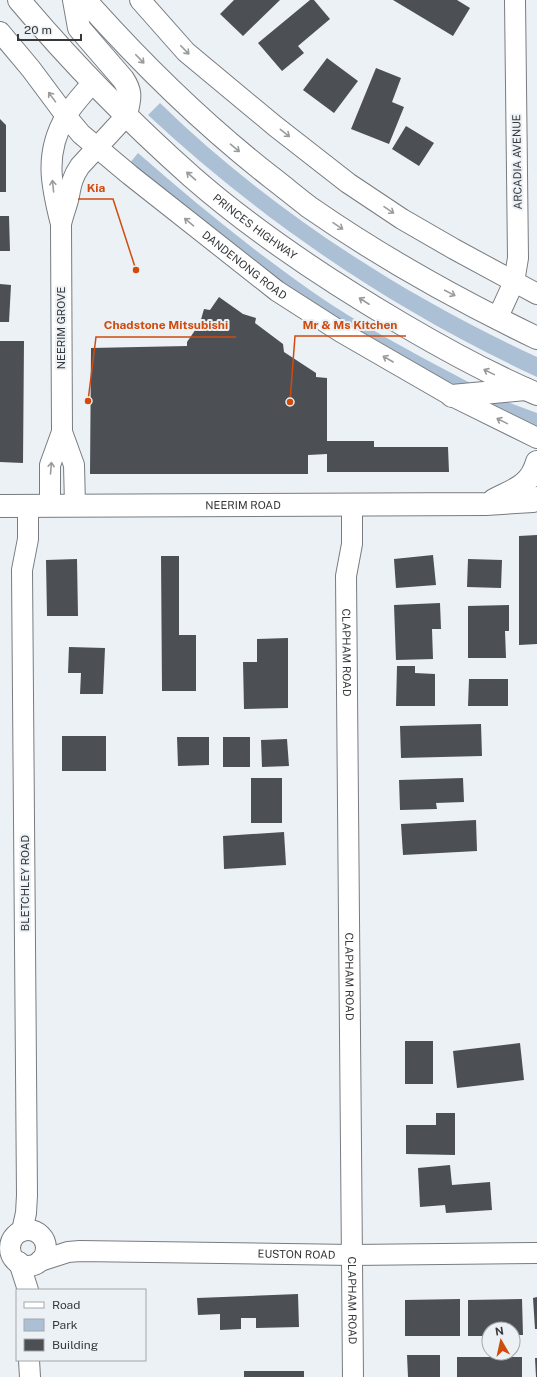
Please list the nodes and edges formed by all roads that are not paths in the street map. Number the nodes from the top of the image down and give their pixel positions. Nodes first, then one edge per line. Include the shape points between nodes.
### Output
1 (19, 0) edge
2 (74, 0) edge
3 (84, 0) edge
4 (140, 0) edge
5 (515, 0) edge
6 (0, 32) edge
7 (92, 82) junction
8 (66, 116) junction
9 (126, 116) junction
10 (97, 148) junction
11 (61, 224) junction
12 (514, 282) junction
13 (537, 294) edge
14 (497, 319) junction
15 (537, 338) edge
16 (531, 392) edge
17 (452, 396) junction
18 (62, 432) junction
19 (537, 438) edge
20 (537, 462) edge
21 (537, 498) edge
22 (486, 504) junction
23 (75, 505) junction
24 (345, 505) junction
25 (14, 506) edge
26 (50, 506) junction
27 (30, 1233) junction
28 (0, 1239) edge
29 (0, 1250) edge
30 (80, 1251) junction
31 (537, 1253) edge
32 (352, 1255) junction
33 (28, 1262) junction
34 (29, 1289) edge
35 (30, 1361) edge
36 (30, 1377) edge
37 (353, 1377) edge

1 - 7 main road, PRINCES HIGHWAY
2 - 9 main road via 79,28 128,87 130,95
3 -> 14 main road via 155,75 208,125 308,206 423,279
4 -> 12 street via 186,52 348,183 402,219
5 - 12 street, ARCADIA AVENUE via 518,247
8 -> 6 street, DANDENONG ROAD
7 - 8 street, NEERIM GROVE
7 - 9 main road, PRINCES HIGHWAY
8 - 10 street, DANDENONG ROAD
11 -> 8 street, NEERIM GROVE via 54,197 51,168 55,142
9 - 10 street, NEERIM GROVE
16 -> 9 main road, PRINCES HIGHWAY via 435,343 310,267 199,183
10 - 11 street, NEERIM GROVE via 74,174
17 -> 10 street, DANDENONG ROAD via 341,332 277,291
11 - 18 street, NEERIM GROVE
12 - 13 street
12 - 14 street, ARCADIA AVENUE
14 - 15 main road
16 - 17 main road
19 -> 17 street, DANDENONG ROAD
18 - 23 street, NEERIM GROVE via 74,465
26 -> 18 street, NEERIM GROVE via 50,465
20 - 22 main road, NEERIM ROAD via 534,472 526,482
21 - 22 main road, NEERIM ROAD via 533,501
22 - 24 main road, NEERIM ROAD
23 - 24 main road, NEERIM ROAD
23 - 26 main road, NEERIM ROAD
24 - 32 street, CLAPHAM ROAD via 352,544 346,576
25 - 26 main road, NEERIM ROAD
25 - 27 street, BLETCHLEY ROAD via 28,539 22,570 26,1213
27 - 28 street
27 - 30 street, EUSTON ROAD via 57,1246
27 - 33 street via 46,1247 44,1257
27 - 33 street via 12,1241 11,1246 11,1251
29 - 33 street
30 - 32 street, EUSTON ROAD
30 - 33 street, EUSTON ROAD
31 - 32 street, EUSTON ROAD
32 - 37 street, CLAPHAM ROAD
33 - 34 street
35 - 36 street

